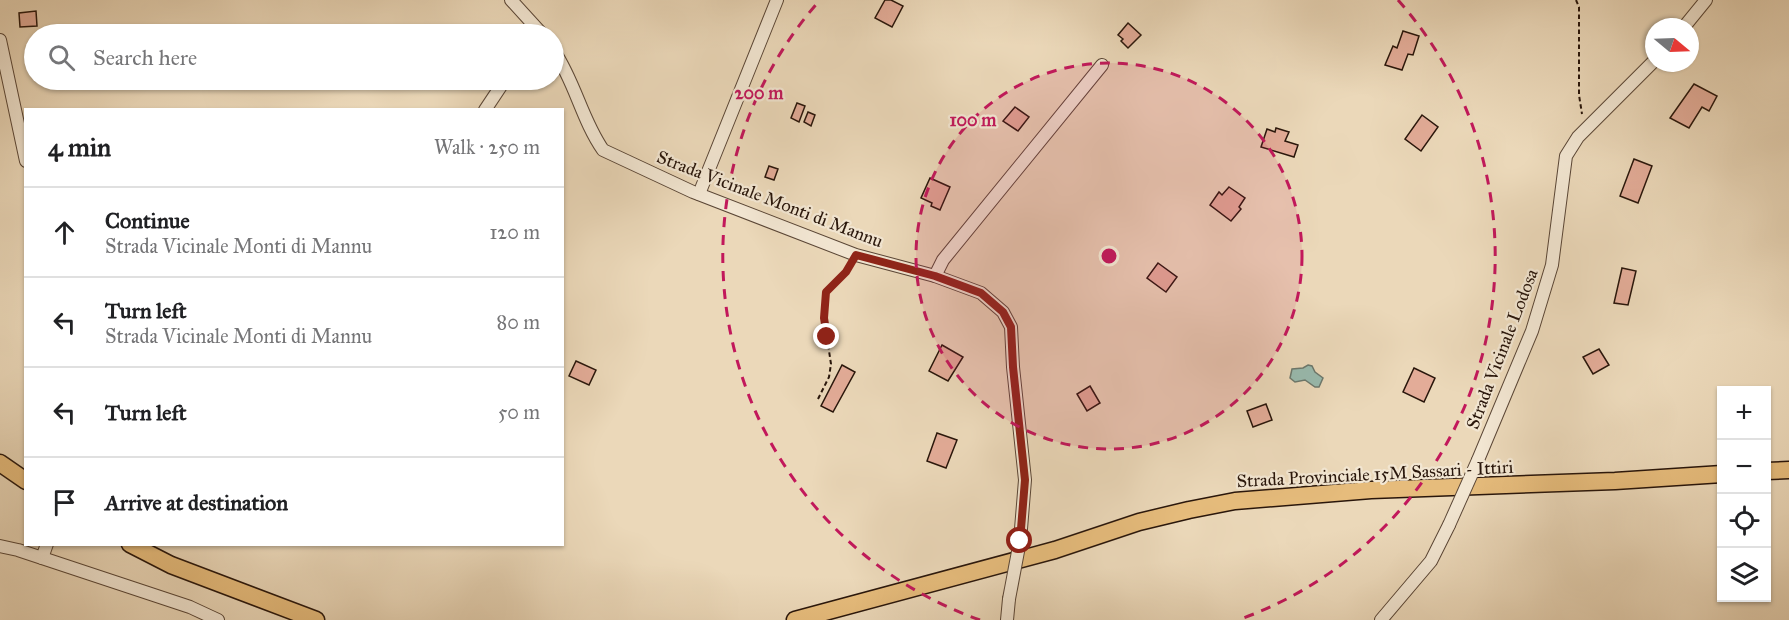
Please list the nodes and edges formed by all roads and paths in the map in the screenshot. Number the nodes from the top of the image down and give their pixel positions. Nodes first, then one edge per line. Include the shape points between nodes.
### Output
1 (511, 0) edge
2 (777, 0) edge
3 (1576, 0) edge
4 (1706, 0) edge
5 (1691, 18) edge
6 (533, 24) edge
7 (0, 40) edge
8 (1102, 64) dead end
9 (564, 67) edge
10 (1645, 70) edge
11 (499, 90) edge
12 (486, 108) edge
13 (1586, 129) junction
14 (24, 152) edge
15 (699, 195) junction
16 (856, 255) junction
17 (935, 276) junction
18 (818, 399) dead end
19 (0, 463) edge
20 (1789, 470) edge
21 (1771, 471) edge
22 (1717, 474) edge
23 (24, 480) edge
24 (0, 546) edge
25 (45, 546) edge
26 (134, 546) edge
27 (42, 558) junction
28 (218, 620) edge
29 (316, 620) edge
30 (795, 620) edge
31 (1007, 620) edge
32 (1381, 620) edge

1 - 6 street
2 - 15 street
3 - 13 path via 1579,95
4 - 5 street
7 - 14 street
8 - 17 street via 943,260
9 - 15 street, Strada Vicinale Monti di Mannu via 603,150
10 - 13 street, Strada Vicinale Lodosa
11 - 12 street
13 - 32 street, Strada Vicinale Lodosa, bridge via 1566,156 1552,266 1532,331 1431,561
15 - 16 street, Strada Vicinale Monti di Mannu
16 - 17 street, Strada Vicinale Monti di Mannu
16 - 18 path via 826,292 824,318 831,364
17 - 31 street, Strada Vicinale Monti di Mannu, bridge via 981,293 1003,312 1011,327 1025,480
19 - 23 main road
20 - 21 main road
22 - 30 main road, Strada Provinciale 15M Sassari - Ittiri via 1371,490 1235,501 1139,522 1055,550
24 - 27 street
25 - 27 street
26 - 29 main road via 171,566
27 - 28 street

